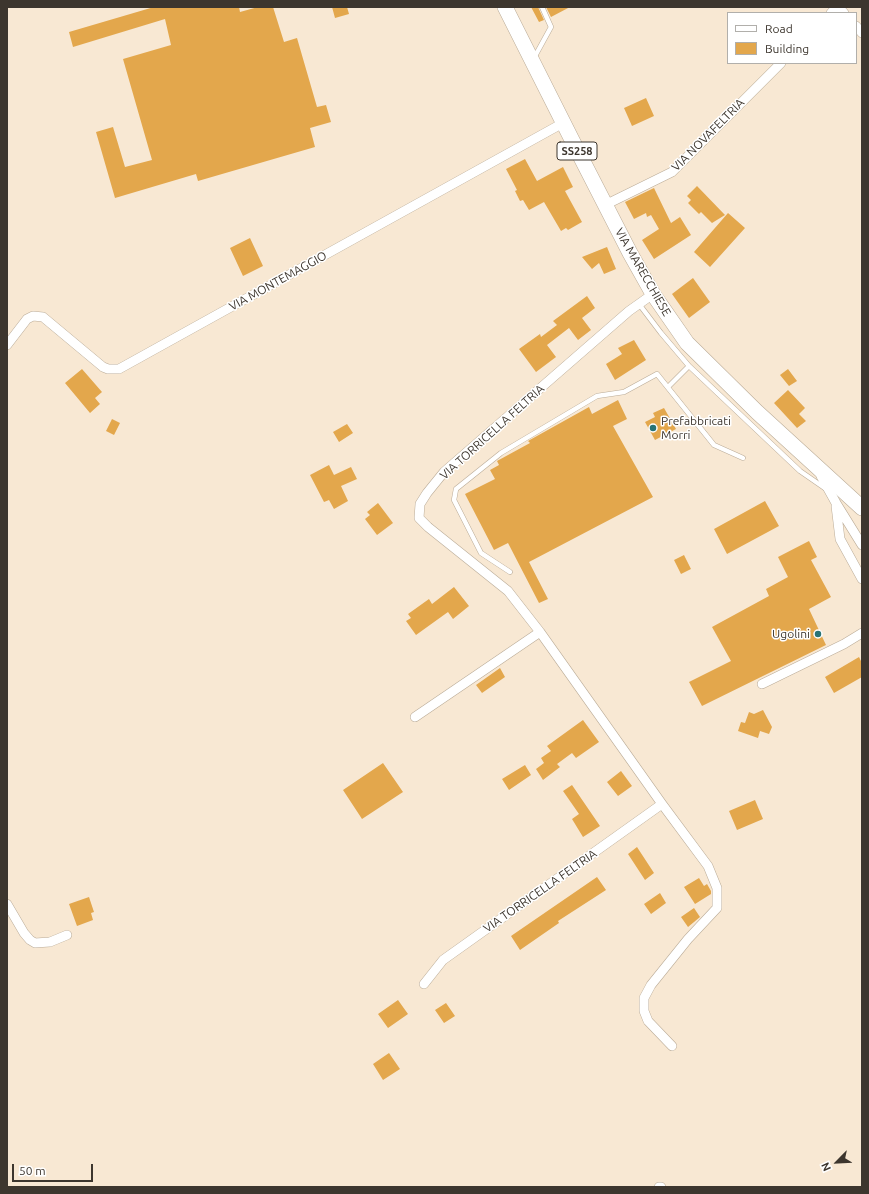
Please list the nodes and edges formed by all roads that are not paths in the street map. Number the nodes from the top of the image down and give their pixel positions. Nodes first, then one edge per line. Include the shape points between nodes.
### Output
1 (505, 7) edge
2 (542, 7) edge
3 (532, 62) junction
4 (780, 64) edge
5 (563, 123) junction
6 (605, 206) junction
7 (653, 294) junction
8 (639, 304) junction
9 (7, 345) edge
10 (689, 366) junction
11 (668, 387) junction
12 (743, 458) dead end
13 (815, 465) junction
14 (830, 492) junction
15 (836, 503) junction
16 (862, 508) edge
17 (862, 545) edge
18 (510, 572) dead end
19 (862, 579) edge
20 (540, 632) junction
21 (862, 633) edge
22 (762, 684) dead end
23 (415, 717) dead end
24 (662, 804) junction
25 (7, 904) edge
26 (67, 935) dead end
27 (424, 984) dead end
28 (672, 1046) dead end

1 - 3 main road, VIA MARECCHIESE / SS258
2 - 3 lane via 551,27
3 - 5 main road, VIA MARECCHIESE / SS258
4 - 6 street, VIA NOVAFELTRIA via 672,172
5 - 6 main road, VIA MARECCHIESE / SS258
5 - 9 street, VIA MONTEMAGGIO via 119,369 103,367 43,317 33,316 26,319
6 - 7 main road, VIA MARECCHIESE / SS258
7 - 8 street, VIA TORRICELLA FELTRIA
7 - 13 main road, VIA MARECCHIESE / SS258 via 687,343
8 - 10 lane
8 - 20 street, VIA TORRICELLA FELTRIA via 444,472 420,504 419,518 508,590
10 - 11 lane
10 - 14 lane via 800,471
11 - 12 lane via 714,445
11 - 18 lane via 657,374 624,392 597,396 501,452 456,489 454,500 481,553
13 - 14 street
13 - 16 main road, VIA MARECCHIESE / SS258
14 - 15 street
15 - 17 street
15 - 19 street via 840,539
20 - 23 street
20 - 24 street, VIA TORRICELLA FELTRIA
21 - 22 street
24 - 27 street, VIA TORRICELLA FELTRIA via 443,960
24 - 28 street, VIA TORRICELLA FELTRIA via 708,866 717,888 717,908 688,939 651,985 644,998 644,1011 648,1022
25 - 26 street via 24,933 35,943 50,942

